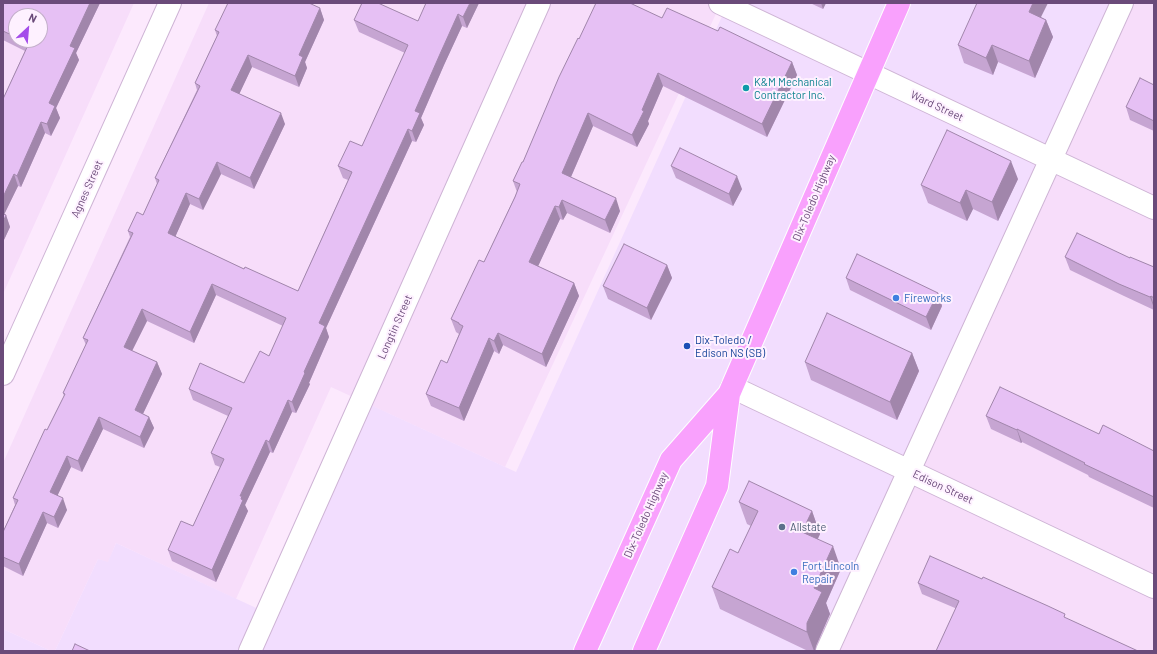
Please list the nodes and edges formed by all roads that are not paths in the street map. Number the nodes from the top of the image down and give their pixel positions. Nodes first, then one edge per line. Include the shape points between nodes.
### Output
1 (170, 3) edge
2 (539, 3) edge
3 (899, 3) edge
4 (1122, 3) edge
5 (729, 5) edge
6 (868, 73) junction
7 (1051, 160) junction
8 (1154, 208) edge
9 (3, 374) edge
10 (731, 391) junction
11 (909, 471) junction
12 (1154, 587) edge
13 (250, 651) edge
14 (585, 651) edge
15 (644, 651) edge
16 (827, 651) edge

1 - 9 street, Agnes Street
2 - 13 street, Longtin Street
3 - 6 main road, Dix-Toledo Highway
4 - 7 street
5 - 6 street, Ward Street
6 - 7 street, Ward Street
6 - 10 main road, Dix-Toledo Highway
7 - 8 street, Ward Street
7 - 11 street
10 - 11 street, Edison Street
10 - 14 main road, Dix-Toledo Highway via 671,460
10 - 15 main road, Dix-Toledo Highway via 717,486
11 - 12 street, Edison Street
11 - 16 street

